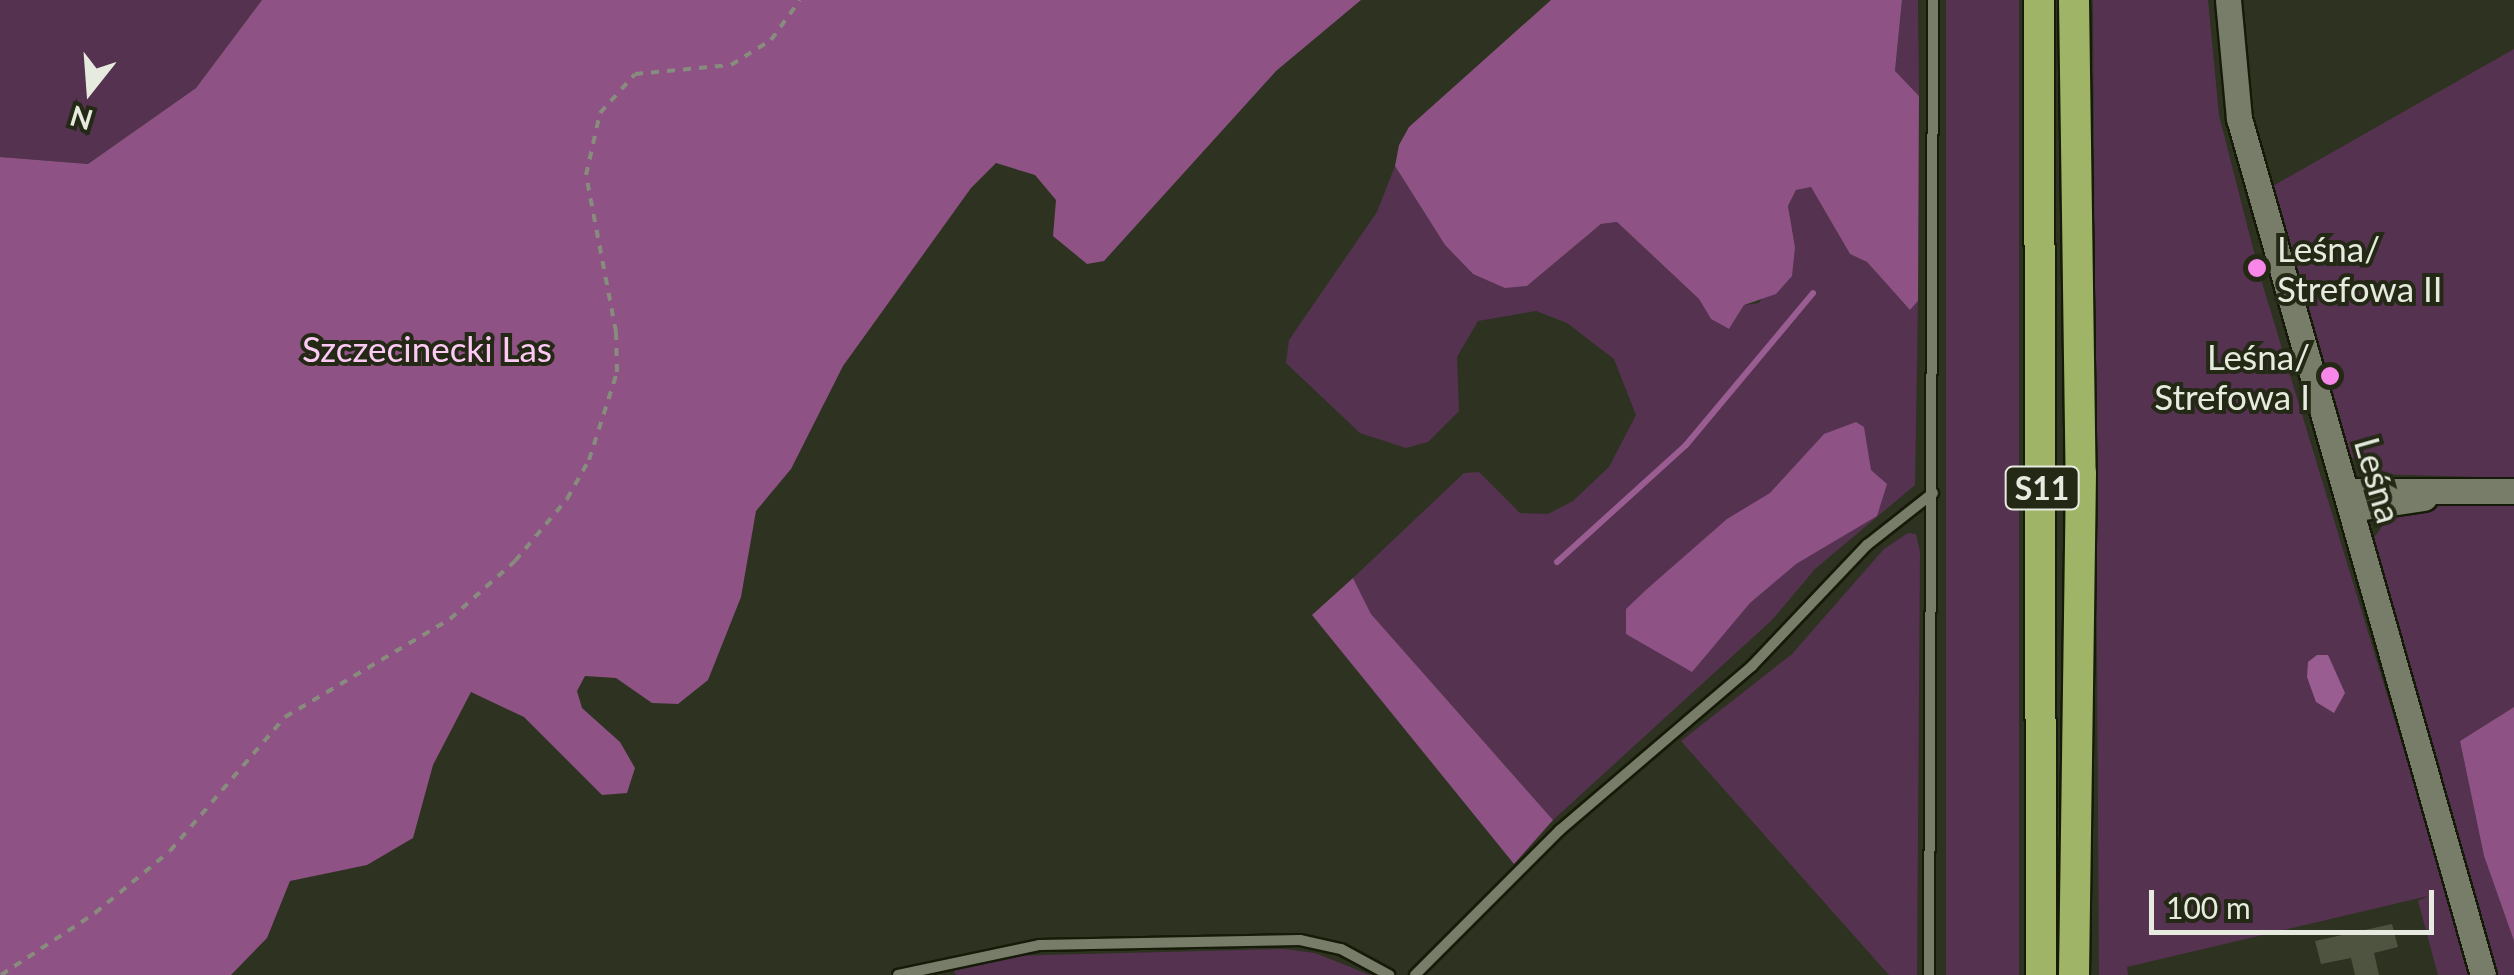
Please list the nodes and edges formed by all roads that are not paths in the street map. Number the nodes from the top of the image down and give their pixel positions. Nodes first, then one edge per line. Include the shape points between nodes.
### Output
1 (1933, 0) edge
2 (2039, 0) edge
3 (2074, 0) edge
4 (2228, 0) edge
5 (2514, 490) edge
6 (1932, 493) junction
7 (2348, 500) junction
8 (898, 975) edge
9 (1389, 975) edge
10 (1415, 975) edge
11 (1928, 975) edge
12 (2042, 975) edge
13 (2074, 975) edge
14 (2483, 975) edge

1 - 6 lane
2 - 12 highway, S11
3 - 13 highway, S11 via 2081,473
4 - 7 street, Leśna via 2239,118
5 - 7 street
6 - 10 lane via 1867,544 1752,666 1560,830
6 - 11 lane
7 - 14 street, Leśna
8 - 9 lane via 1039,946 1300,940 1341,949

